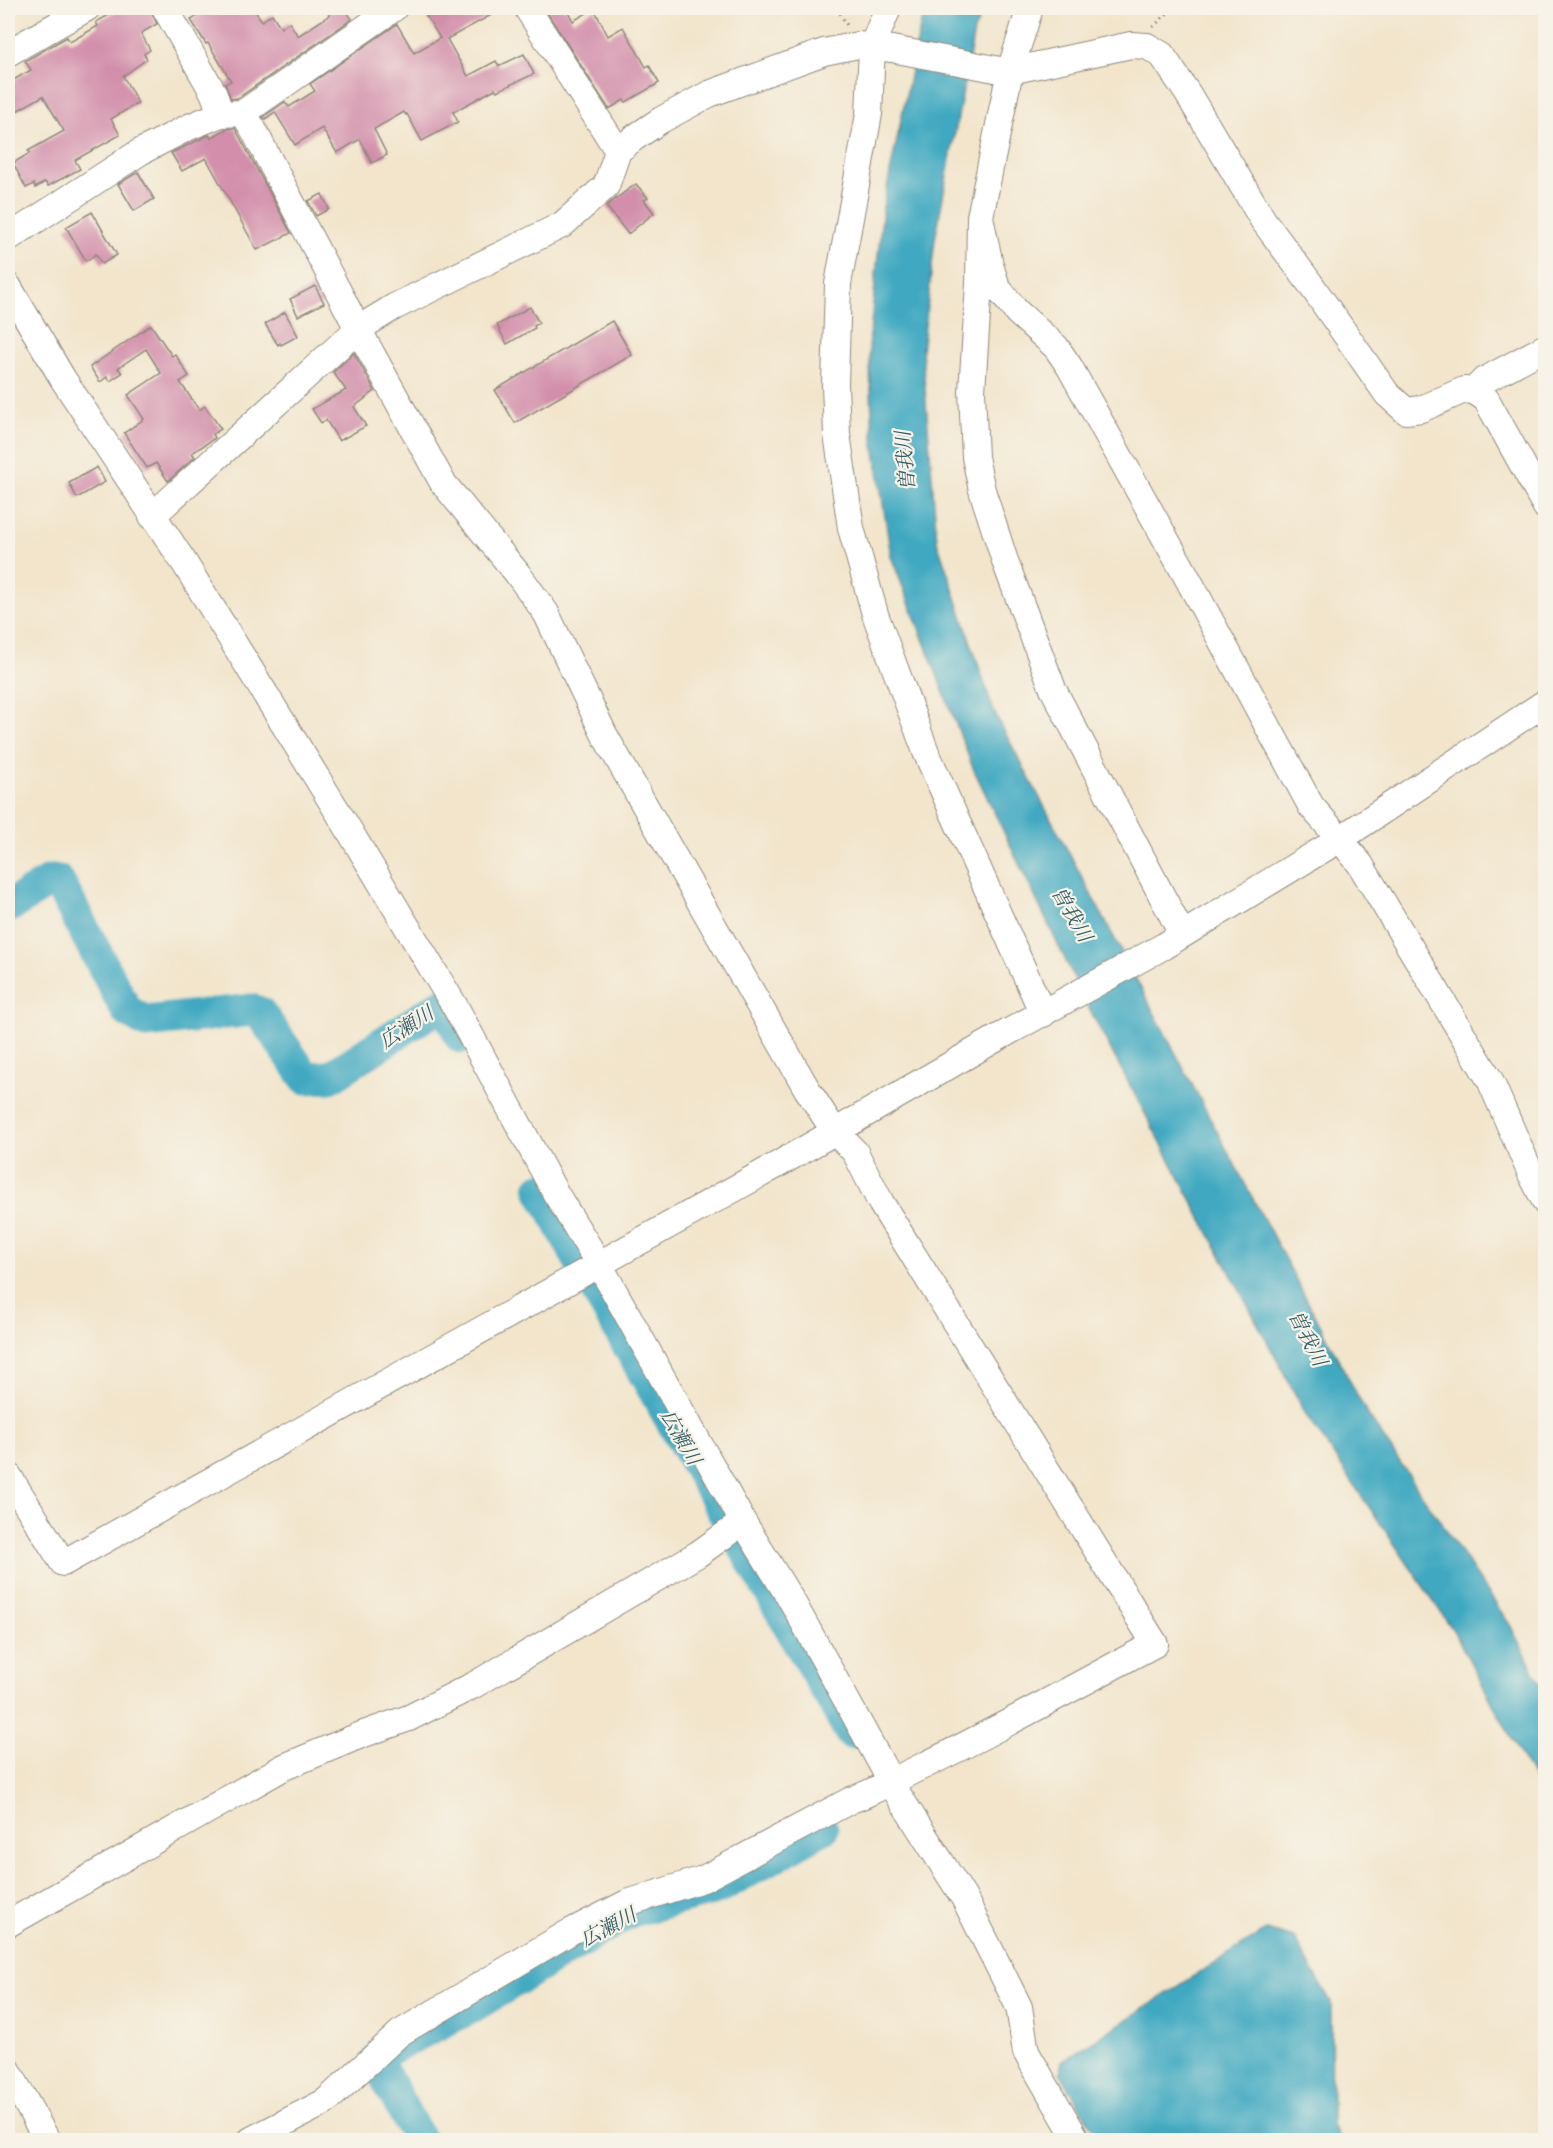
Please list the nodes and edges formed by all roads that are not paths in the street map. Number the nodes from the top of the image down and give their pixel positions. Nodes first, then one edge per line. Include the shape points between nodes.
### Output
1 (87, 8) edge
2 (165, 8) edge
3 (394, 8) edge
4 (527, 8) edge
5 (888, 8) edge
6 (1030, 8) edge
7 (882, 48) junction
8 (8, 53) edge
9 (1005, 70) junction
10 (232, 114) junction
11 (618, 152) junction
12 (980, 217) junction
13 (8, 238) edge
14 (8, 286) edge
15 (358, 329) junction
16 (1545, 347) edge
17 (1474, 391) junction
18 (1545, 507) edge
19 (152, 516) junction
20 (1545, 702) edge
21 (1340, 838) junction
22 (1173, 940) junction
23 (1043, 1014) junction
24 (835, 1132) junction
25 (1545, 1203) edge
26 (599, 1264) junction
27 (8, 1475) edge
28 (743, 1522) junction
29 (892, 1780) junction
30 (8, 1924) edge
31 (8, 2070) edge
32 (47, 2140) edge
33 (251, 2140) edge
34 (1077, 2140) edge

1 - 8 street
2 - 10 street via 213,92
3 - 10 street
4 - 11 street
5 - 7 street
6 - 9 street
7 - 9 street
7 - 11 street via 858,45 824,52 709,94 661,120
7 - 23 street via 838,284 837,434 851,528 875,614 926,752
9 - 12 street
9 - 17 street via 1131,45 1147,45 1162,55 1263,220 1387,394 1406,411 1421,409 1464,390
10 - 13 street via 189,127 140,152
10 - 15 street via 252,127
11 - 15 street via 606,186 562,225 394,307
12 - 21 street via 997,287 1017,312 1056,346 1069,366 1311,807
12 - 22 street via 972,391 975,457 982,490 1053,690
14 - 19 street
15 - 19 street
15 - 24 street via 443,483 546,613 605,736
16 - 17 street via 1483,381
17 - 18 street via 1486,399
19 - 26 street via 451,1000 556,1194
20 - 21 street
21 - 22 street
21 - 25 street via 1360,864 1490,1080
22 - 23 street
23 - 24 street
24 - 26 street
24 - 29 street via 855,1152 881,1203 1155,1644
26 - 27 street via 63,1563
26 - 28 street
28 - 29 street
28 - 30 street via 698,1554 474,1685 409,1718 284,1767
29 - 33 street via 703,1879 627,1903 570,1932 400,2033 324,2102
29 - 34 street via 969,1908 1019,2007 1026,2052
31 - 32 street

